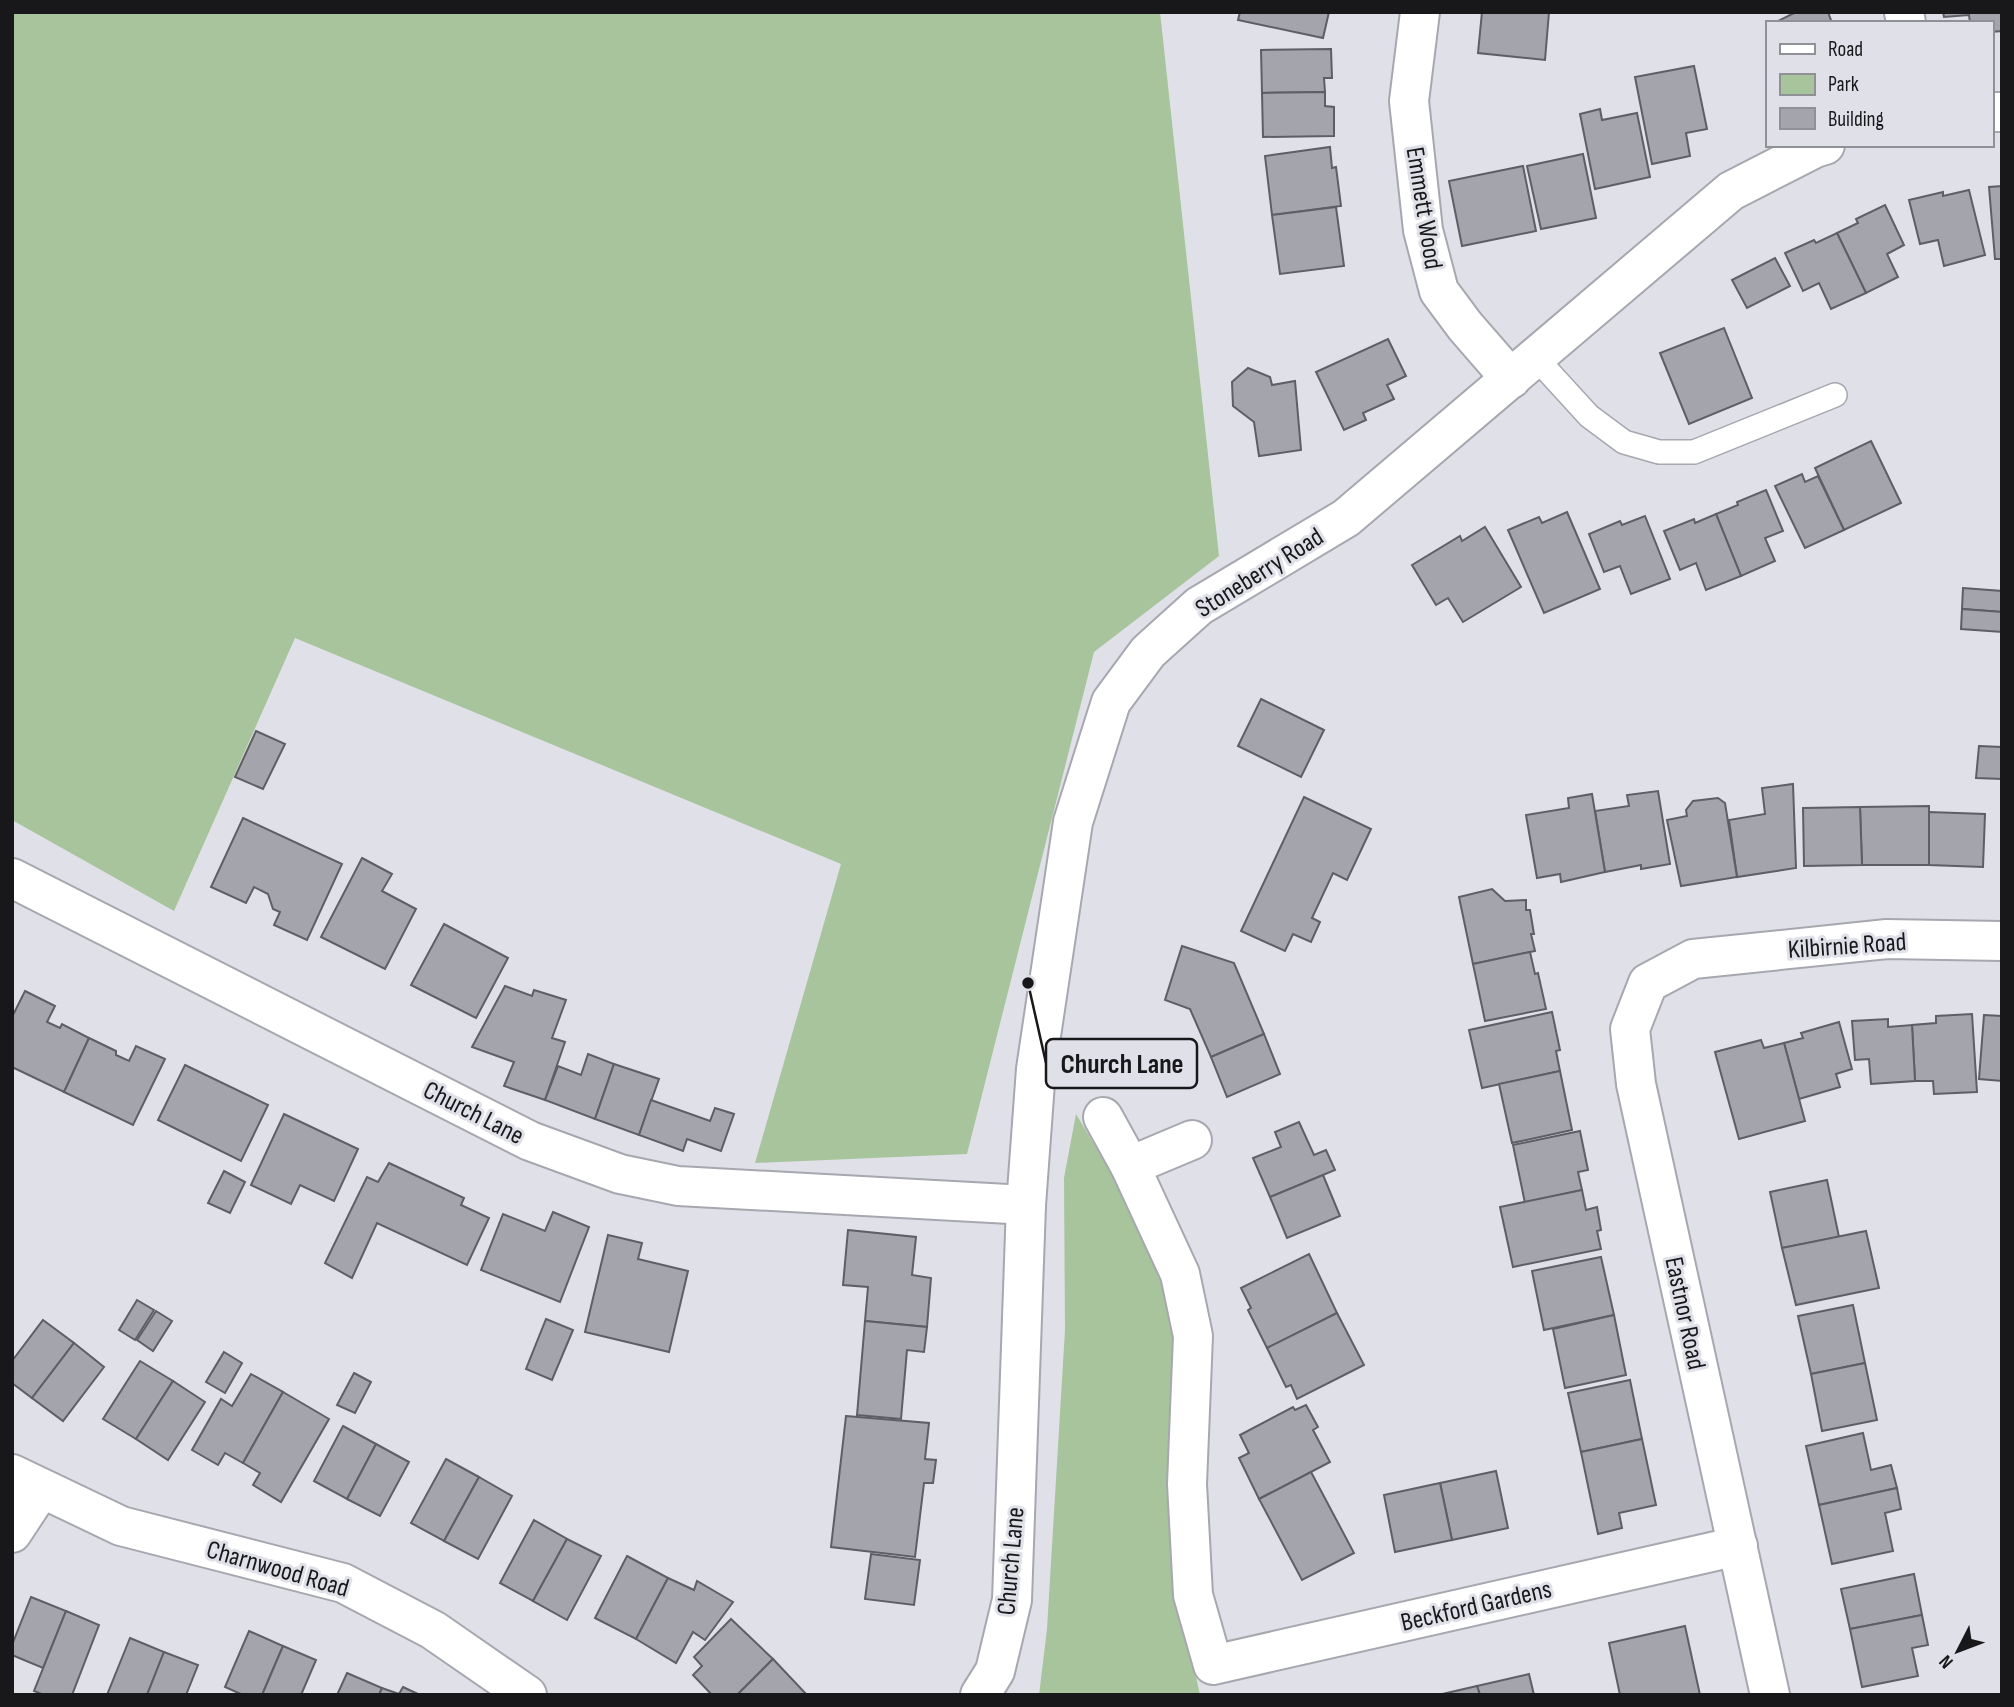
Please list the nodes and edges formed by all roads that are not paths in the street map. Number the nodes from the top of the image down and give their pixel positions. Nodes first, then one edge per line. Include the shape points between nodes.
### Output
1 (1420, 12) edge
2 (1818, 147) edge
3 (1523, 368) junction
4 (1835, 395) dead end
5 (12, 878) edge
6 (2002, 941) edge
7 (1693, 959) joint
8 (1103, 1117) dead end
9 (1192, 1140) dead end
10 (1130, 1166) junction
11 (1026, 1205) junction
12 (27, 1481) edge
13 (12, 1533) edge
14 (1738, 1546) junction
15 (1216, 1680) edge
16 (527, 1695) edge
17 (980, 1695) edge
18 (1770, 1695) edge

1 - 3 street, Emmett Wood via 1409,101 1423,230 1439,291 1465,327
2 - 3 street, Stoneberry Road via 1731,191
3 - 4 lane via 1624,442 1659,452 1694,452
3 - 11 street, Stoneberry Road via 1346,518 1199,606 1148,652 1111,702 1073,822 1036,1069
5 - 11 street, Church Lane via 530,1141 620,1174 678,1186
6 - 7 street, Kilbirnie Road via 1887,939
7 - 14 street, Eastnor Road via 1648,984 1630,1029 1636,1084
8 - 10 street, Beckford Gardens
9 - 10 street
10 - 15 street, Beckford Gardens via 1180,1274 1193,1336 1187,1484 1193,1595
11 - 17 street, Church Lane via 1012,1600 995,1671
12 - 13 street
12 - 16 street, Charnwood Road via 121,1526 343,1583 433,1630
14 - 15 street, Beckford Gardens
14 - 18 street, Eastnor Road

